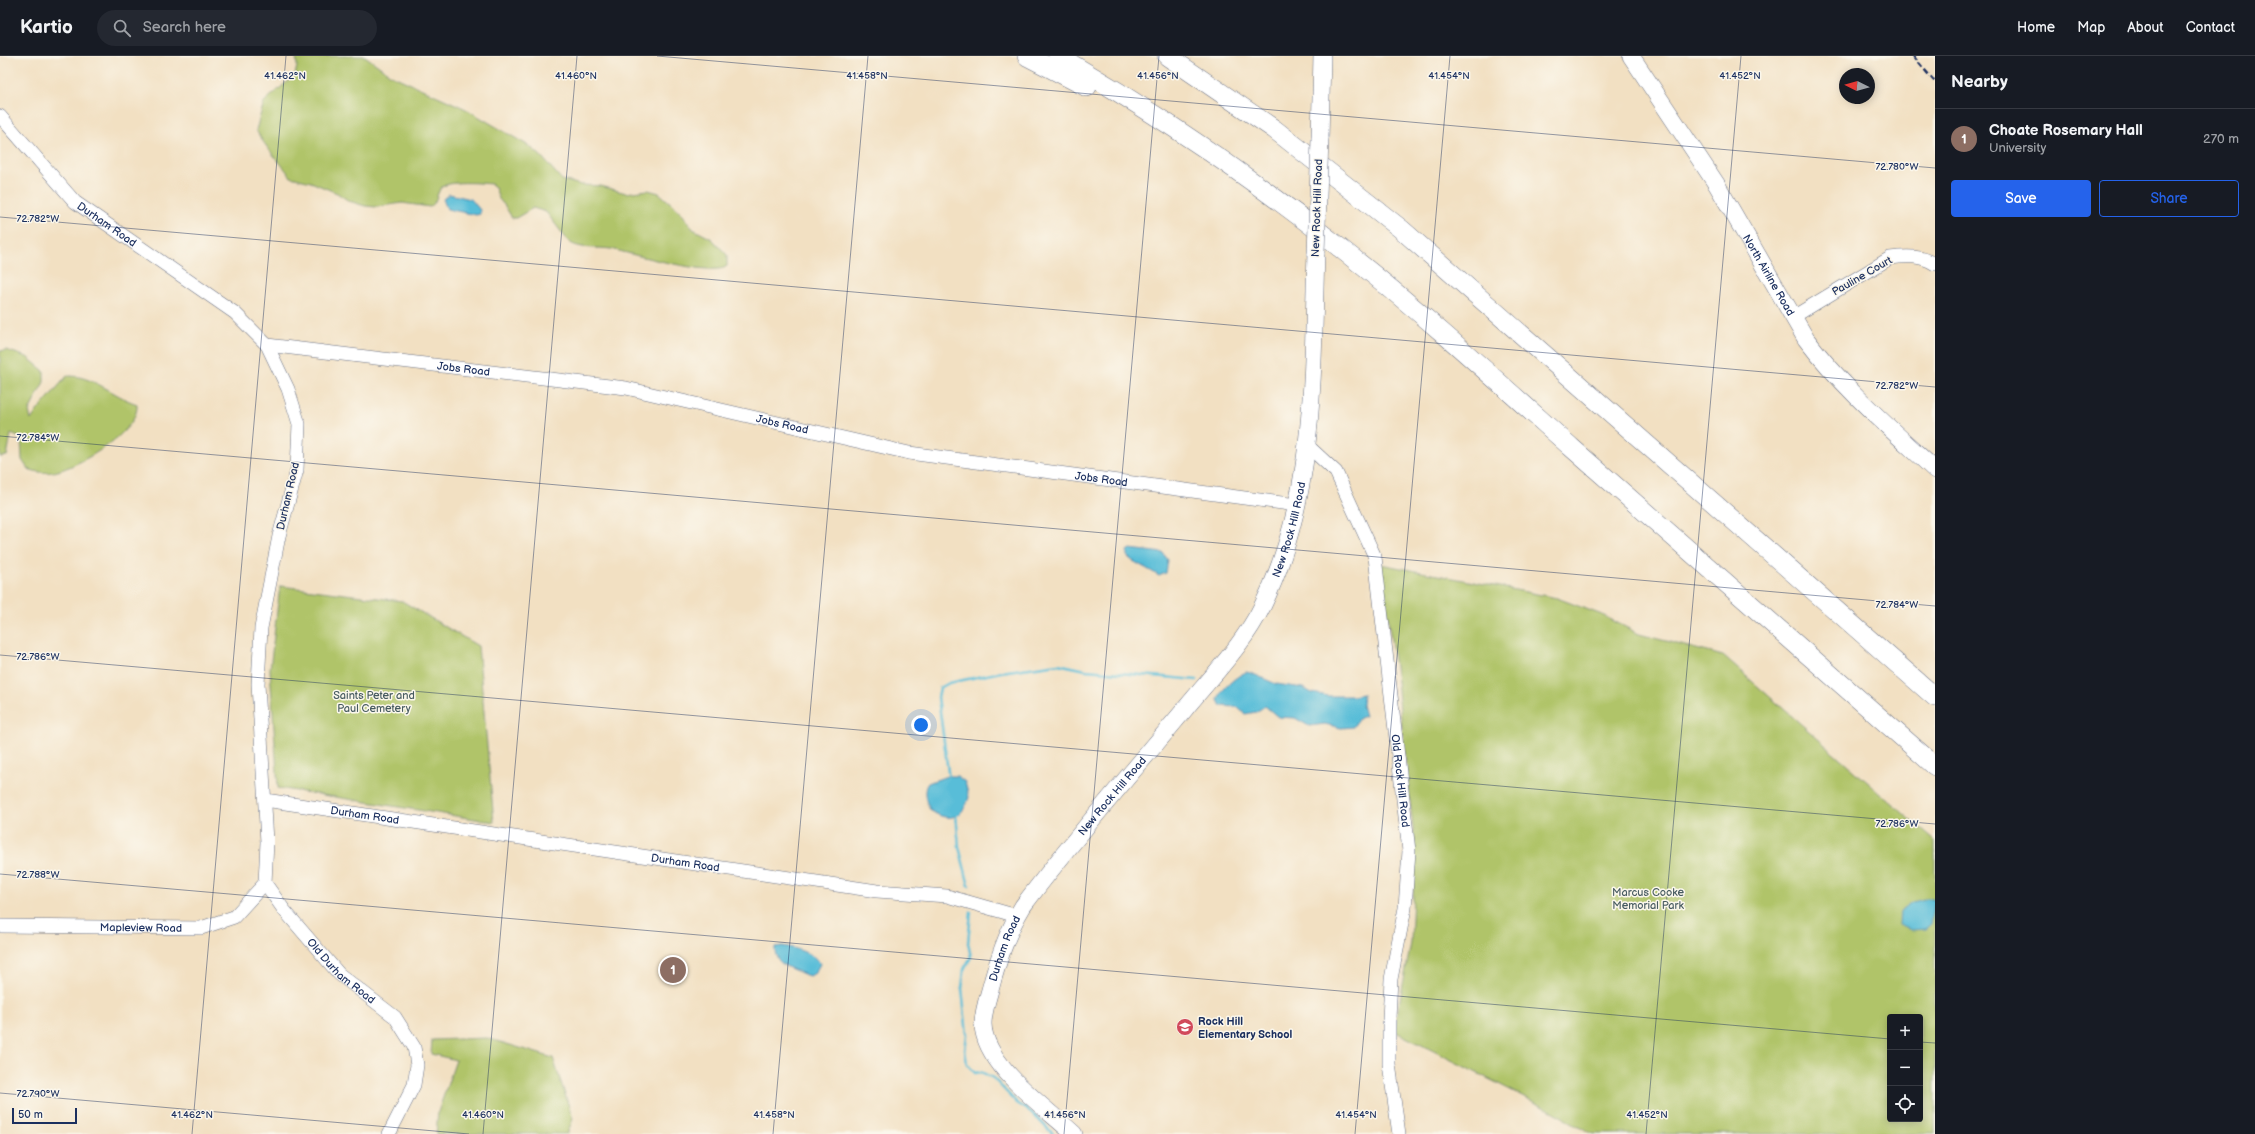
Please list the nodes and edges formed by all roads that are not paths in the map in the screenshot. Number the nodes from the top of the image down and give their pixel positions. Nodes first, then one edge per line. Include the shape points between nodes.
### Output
1 (1026, 56) edge
2 (1058, 56) edge
3 (1167, 56) edge
4 (1322, 56) edge
5 (1631, 56) edge
6 (0, 116) edge
7 (1171, 126) junction
8 (1935, 264) edge
9 (1793, 317) junction
10 (267, 345) junction
11 (1308, 446) junction
12 (1935, 470) edge
13 (1297, 505) junction
14 (1935, 697) edge
15 (1935, 766) edge
16 (265, 800) junction
17 (265, 883) junction
18 (1017, 916) junction
19 (0, 925) edge
20 (389, 1134) edge
21 (1074, 1134) edge
22 (1399, 1134) edge

1 - 7 highway via 1139,116
2 - 7 highway
3 - 14 highway via 1274,129 1401,229
4 - 11 main road, New Rock Hill Road, bridge
5 - 9 main road, North Airline Road via 1716,185
6 - 10 street, Durham Road via 75,202 236,313
7 - 15 highway via 1304,219 1410,306
8 - 9 street, Pauline Court via 1928,259 1907,255 1890,258
9 - 12 main road, North Airline Road via 1806,339 1853,392
10 - 13 street, Jobs Road via 626,388 909,453
10 - 16 street, Durham Road via 288,389 299,424 297,470 279,536 261,628 258,684
11 - 13 main road, New Rock Hill Road
11 - 22 street, Old Rock Hill Road via 1336,472 1375,557 1410,851 1405,908 1391,979 1389,1019 1389,1064
13 - 18 main road, New Rock Hill Road via 1273,582 1263,605 1244,636
16 - 17 street
16 - 18 street, Durham Road via 877,891 947,896
17 - 19 street, Mapleview Road via 234,917 202,928
17 - 20 street, Old Durham Road via 339,974 395,1017 414,1047 417,1065 414,1085
18 - 21 main road, Durham Road via 998,963 988,998 983,1023 987,1045 1003,1069

